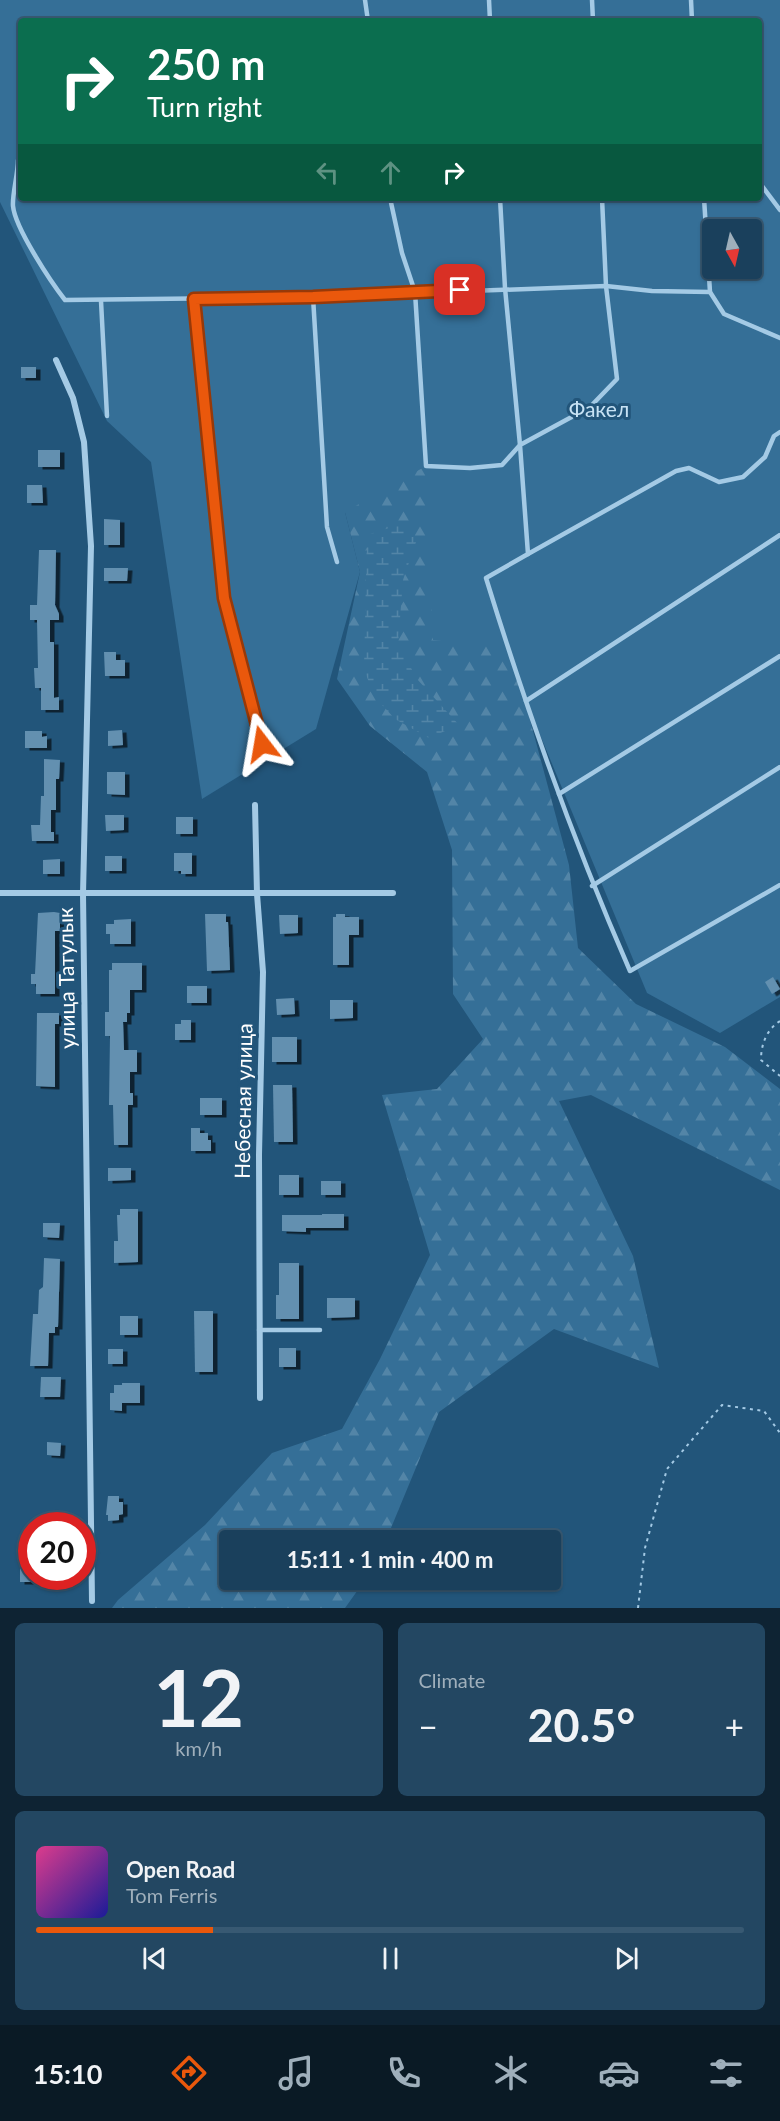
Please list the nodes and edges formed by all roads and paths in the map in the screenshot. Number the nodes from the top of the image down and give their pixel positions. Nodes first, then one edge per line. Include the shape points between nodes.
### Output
1 (365, 0) edge
2 (489, 0) edge
3 (592, 0) edge
4 (691, 0) edge
5 (368, 18) edge
6 (490, 18) edge
7 (593, 18) edge
8 (692, 18) edge
9 (18, 160) dead end
10 (762, 186) edge
11 (391, 201) edge
12 (500, 201) edge
13 (602, 201) edge
14 (704, 201) edge
15 (780, 210) edge
16 (606, 286) junction
17 (506, 288) junction
18 (415, 292) junction
19 (710, 292) junction
20 (313, 297) junction
21 (194, 299) junction
22 (101, 301) junction
23 (780, 338) edge
24 (56, 360) dead end
25 (107, 416) dead end
26 (780, 432) edge
27 (520, 445) junction
28 (780, 535) edge
29 (528, 554) junction
30 (337, 562) dead end
31 (780, 656) edge
32 (525, 701) junction
33 (262, 744) dead end
34 (780, 767) edge
35 (559, 794) junction
36 (255, 805) dead end
37 (780, 885) edge
38 (592, 886) junction
39 (0, 892) edge
40 (393, 893) dead end
41 (82, 894) junction
42 (257, 894) junction
43 (780, 1021) edge
44 (780, 1076) edge
45 (259, 1330) junction
46 (320, 1330) dead end
47 (260, 1398) dead end
48 (780, 1433) edge
49 (92, 1601) dead end
50 (638, 1608) edge

1 - 5 lane
2 - 6 lane
3 - 7 lane
4 - 8 lane
9 - 22 lane via 13,207 47,276 64,300
10 - 15 lane
11 - 18 lane
12 - 17 lane
13 - 16 lane
14 - 19 lane
16 - 17 lane
16 - 19 lane
16 - 27 lane via 617,380 590,407
17 - 18 lane
17 - 27 lane
18 - 20 lane
18 - 27 lane via 426,466 502,465
19 - 23 lane via 724,314
20 - 21 lane
20 - 30 lane via 327,527
21 - 22 lane
21 - 33 lane via 224,598
22 - 25 lane
24 - 41 street, улица Татулык via 73,398 84,442 91,546
26 - 29 lane via 774,436 765,458 743,477 719,482 689,468 676,471
27 - 29 lane
28 - 32 lane
29 - 32 lane via 486,578
31 - 35 lane
32 - 35 lane
34 - 38 lane
35 - 38 lane
36 - 42 street, Небесная улица
37 - 38 lane via 630,971
39 - 41 street
40 - 42 street
41 - 42 street
41 - 49 street, улица Татулык
42 - 45 street, Небесная улица via 263,972
43 - 44 path via 772,1026 761,1047 761,1060
45 - 46 lane
45 - 47 street, Небесная улица
48 - 50 path via 764,1411 722,1405 667,1468 645,1548

